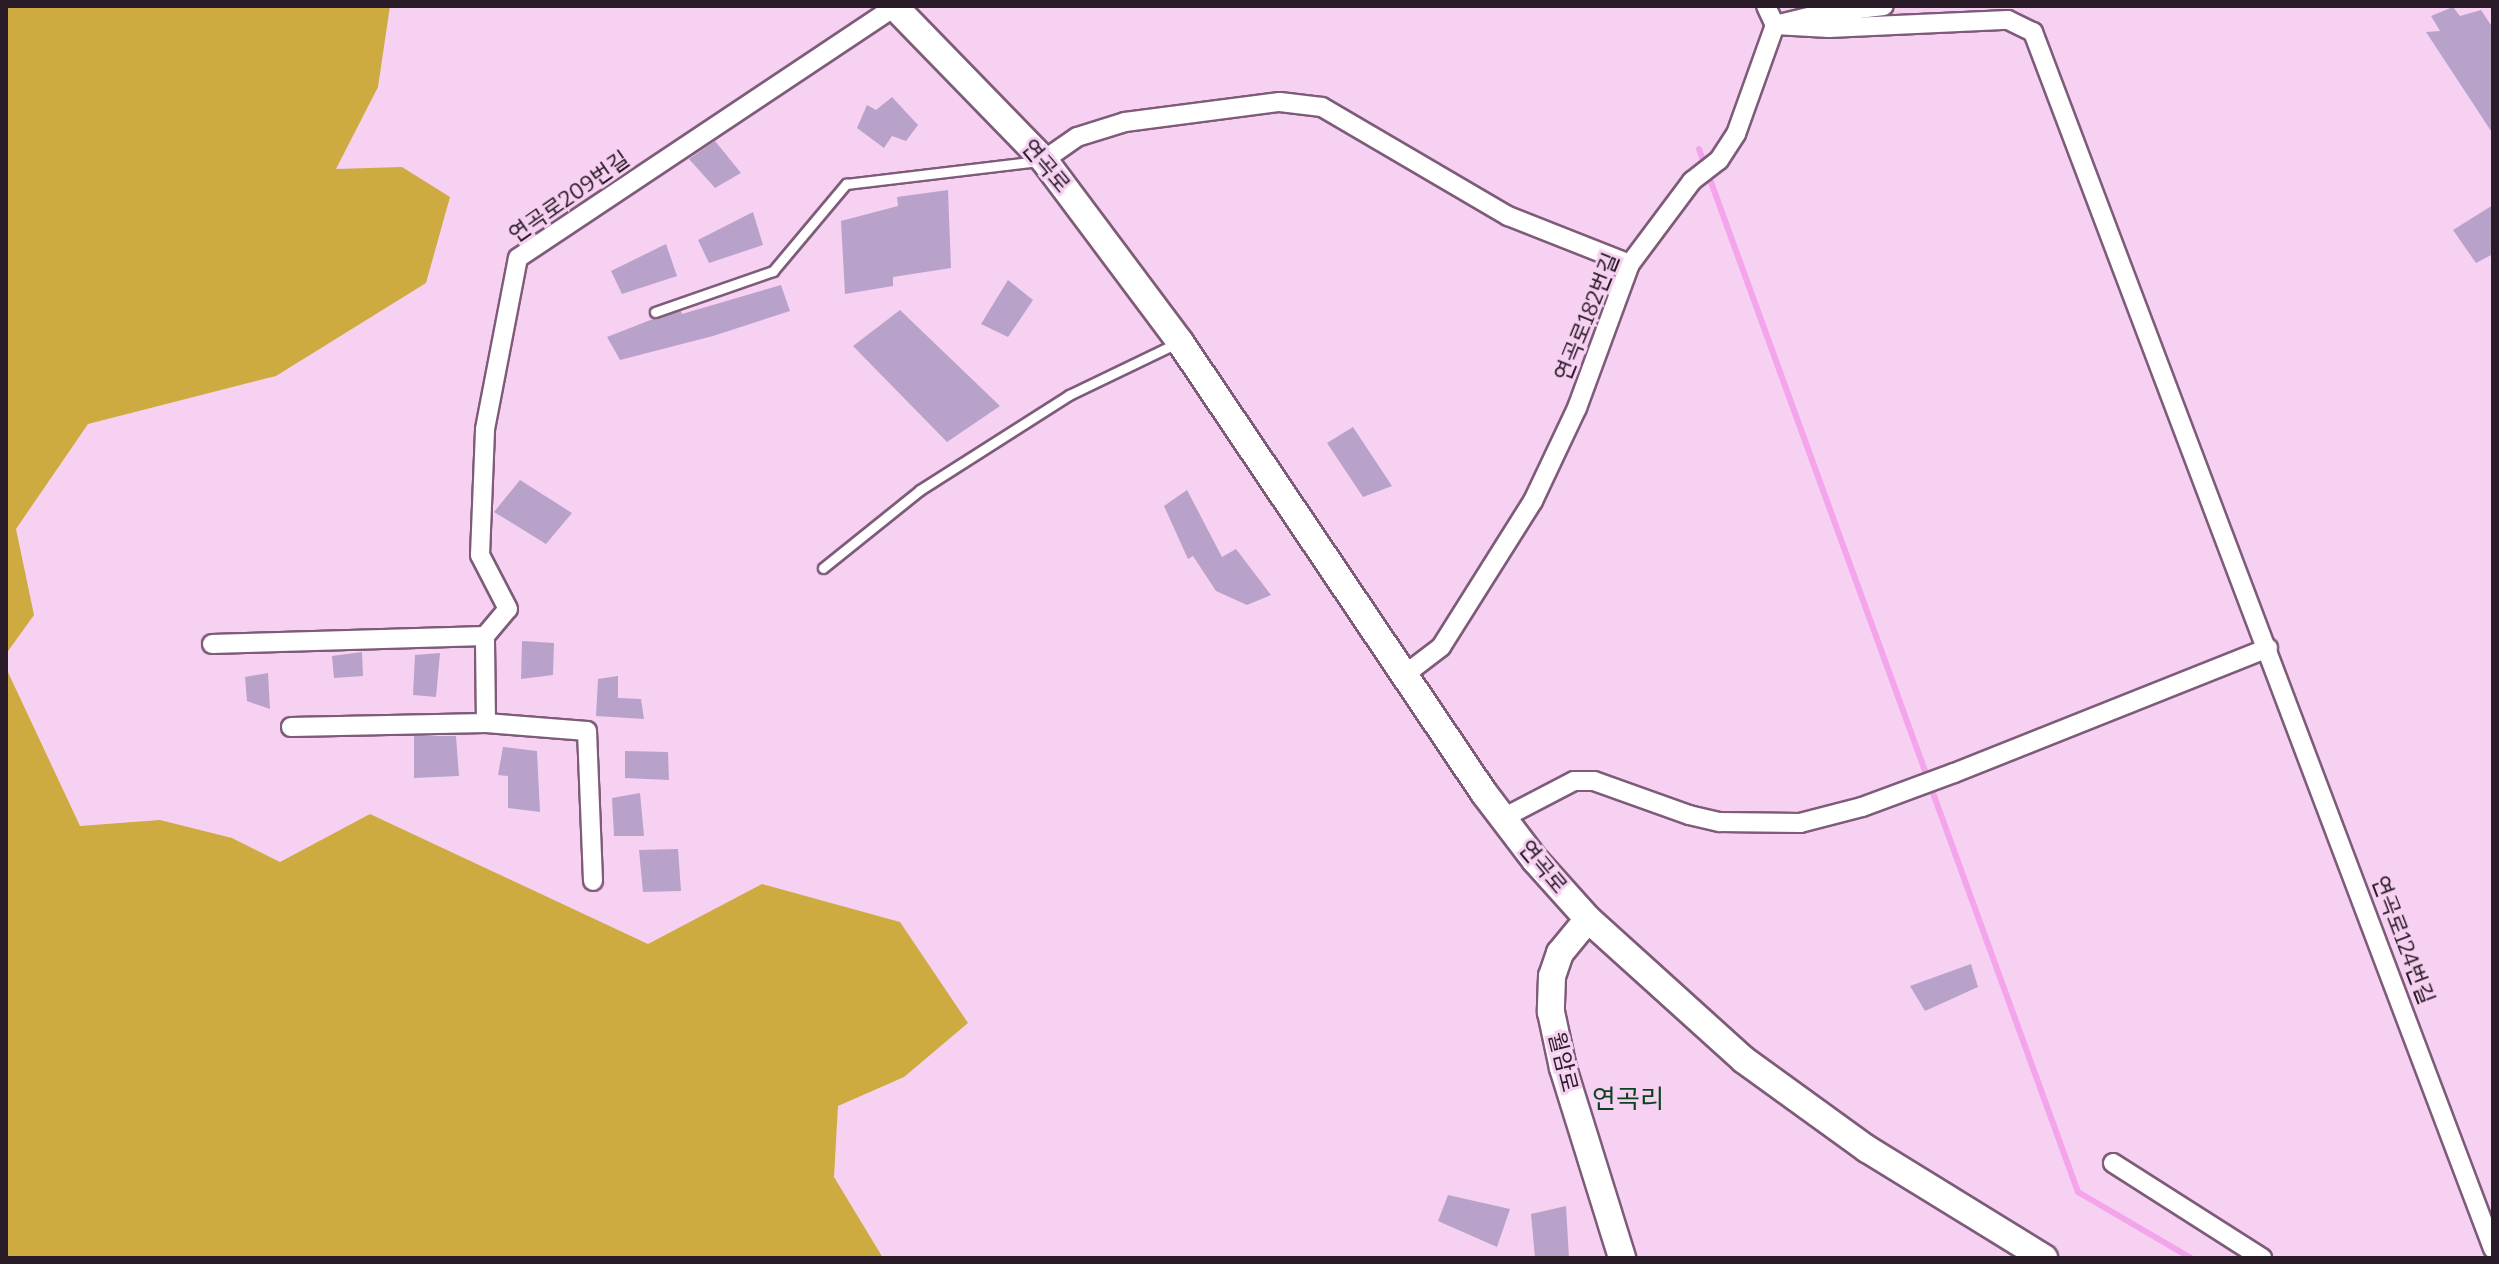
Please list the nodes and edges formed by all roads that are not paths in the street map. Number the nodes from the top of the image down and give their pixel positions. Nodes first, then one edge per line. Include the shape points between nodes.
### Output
1 (1766, 6) edge
2 (1884, 6) edge
3 (894, 7) edge
4 (1775, 25) junction
5 (1044, 160) junction
6 (1630, 264) junction
7 (655, 312) dead end
8 (1180, 342) junction
9 (823, 568) dead end
10 (485, 636) junction
11 (212, 644) dead end
12 (2268, 648) junction
13 (1403, 676) junction
14 (486, 723) junction
15 (291, 727) dead end
16 (1503, 818) junction
17 (593, 881) dead end
18 (1588, 919) junction
19 (2113, 1163) dead end
20 (2493, 1249) edge
21 (1622, 1258) edge
22 (2044, 1258) edge
23 (2262, 1258) edge

1 - 4 street
2 - 4 street
3 - 5 street, 연곡로
3 - 10 street, 연곡로209번길 via 518,258 485,429 480,555 508,609
4 - 6 street, 연곡로182번길 via 1736,134 1719,160 1692,181
4 - 12 street, 연곡로124번길 via 1829,28 2008,20 2033,32
5 - 6 street via 1077,137 1125,122 1280,102 1322,107 1508,216
5 - 7 lane via 846,184 773,271
5 - 8 street, 연곡로
6 - 13 street, 연곡로182번길 via 1577,408 1533,501 1441,647
8 - 9 lane via 1069,395 920,490
8 - 13 street, 연곡로
10 - 11 street
10 - 14 street
12 - 16 street via 1954,773 1800,823 1720,822 1594,781 1574,781
12 - 20 street, 연곡로124번길
13 - 16 street, 연곡로
14 - 15 street
14 - 17 street via 587,731
16 - 18 street, 연곡로
18 - 21 street, 월암로 via 1560,953 1552,976 1551,1012
18 - 22 street, 연곡로 via 1744,1060 1867,1149
19 - 23 street

